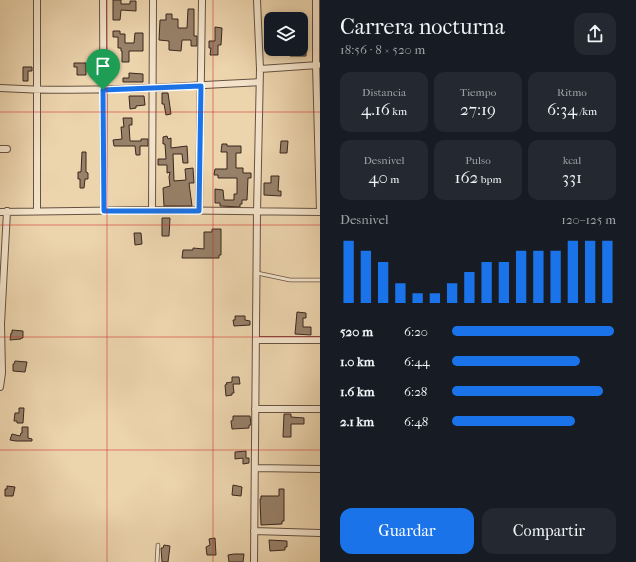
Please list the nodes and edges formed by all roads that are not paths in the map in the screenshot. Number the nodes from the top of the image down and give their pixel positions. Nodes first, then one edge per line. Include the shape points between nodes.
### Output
1 (37, 0) edge
2 (103, 0) edge
3 (153, 0) edge
4 (202, 0) edge
5 (257, 0) edge
6 (316, 0) edge
7 (318, 65) edge
8 (260, 69) junction
9 (260, 82) junction
10 (201, 86) junction
11 (0, 88) edge
12 (152, 88) junction
13 (37, 90) junction
14 (103, 90) junction
15 (0, 149) edge
16 (7, 149) dead end
17 (152, 210) junction
18 (8, 211) junction
19 (37, 211) junction
20 (104, 211) junction
21 (199, 211) junction
22 (320, 211) edge
23 (0, 212) edge
24 (257, 212) junction
25 (256, 272) junction
26 (320, 280) edge
27 (1, 324) edge
28 (256, 340) junction
29 (320, 340) edge
30 (0, 387) edge
31 (255, 409) junction
32 (320, 409) edge
33 (255, 468) junction
34 (320, 469) edge
35 (254, 531) junction
36 (320, 533) edge
37 (158, 544) dead end
38 (157, 562) edge
39 (254, 562) edge

1 - 13 street
2 - 14 street
3 - 12 street
4 - 10 street
5 - 8 street
6 - 7 street
7 - 8 street
7 - 22 street
8 - 9 street
9 - 10 street
9 - 24 street
10 - 12 street
10 - 21 street
11 - 13 street
12 - 14 street
12 - 17 street
13 - 14 street
13 - 19 street
14 - 20 street
15 - 16 street
17 - 20 street
17 - 21 street
18 - 19 street
18 - 23 street
18 - 27 street
19 - 20 street
21 - 24 street
22 - 24 street
24 - 25 street
25 - 26 lane via 290,280
25 - 28 street
27 - 30 street
28 - 29 street
28 - 31 street
31 - 32 street
31 - 33 street
33 - 34 street
33 - 35 street
35 - 36 street
35 - 39 street
37 - 38 lane

